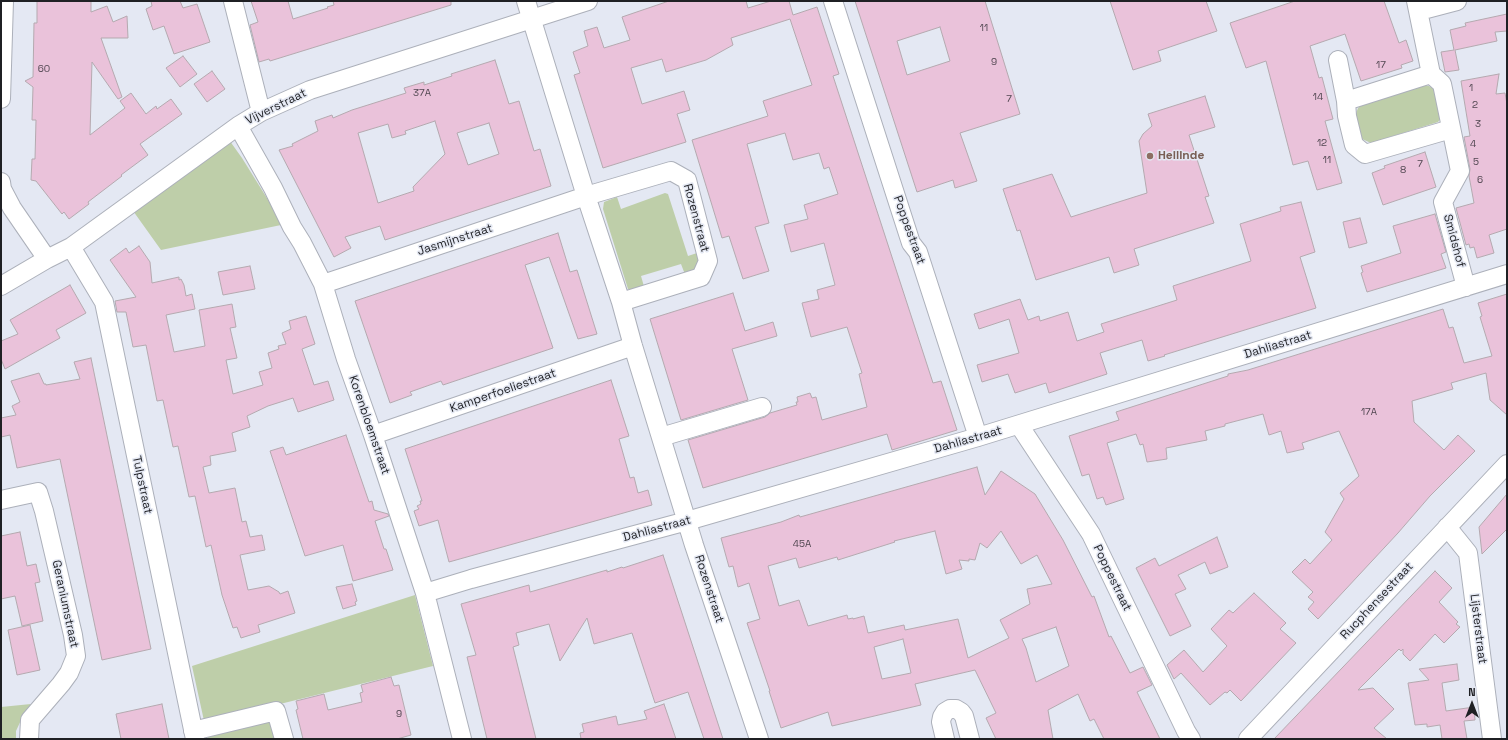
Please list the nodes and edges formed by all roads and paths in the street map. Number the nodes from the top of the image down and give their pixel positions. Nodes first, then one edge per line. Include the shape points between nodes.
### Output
1 (4, 1) edge
2 (233, 1) edge
3 (526, 1) edge
4 (588, 1) edge
5 (833, 1) edge
6 (1457, 1) edge
7 (1418, 6) edge
8 (531, 19) junction
9 (1338, 60) dead end
10 (1431, 74) junction
11 (1, 99) edge
12 (1346, 101) junction
13 (261, 112) junction
14 (238, 126) junction
15 (1451, 129) junction
16 (1, 182) edge
17 (586, 196) junction
18 (71, 247) junction
19 (47, 259) junction
20 (1507, 274) edge
21 (323, 284) junction
22 (1, 286) edge
23 (1466, 287) junction
24 (621, 302) junction
25 (633, 346) junction
26 (762, 407) dead end
27 (1019, 425) junction
28 (373, 435) junction
29 (662, 437) junction
30 (978, 437) junction
31 (1507, 464) edge
32 (1, 500) edge
33 (687, 521) junction
34 (1447, 527) junction
35 (425, 593) junction
36 (194, 735) edge
37 (29, 739) edge
38 (284, 739) edge
39 (462, 739) edge
40 (758, 739) edge
41 (945, 739) edge
42 (970, 739) edge
43 (1191, 739) edge
44 (1248, 739) edge
45 (1492, 739) edge

1 - 11 street
2 - 13 street
3 - 8 street, Rozenstraat
4 - 8 street, Vijverstraat
5 - 30 street, Poppestraat via 911,243 918,252
6 - 7 street
7 - 10 street, Smidshof
8 - 13 street, Vijverstraat via 310,90
8 - 17 street, Rozenstraat
9 - 12 street
10 - 12 street
10 - 15 street, Smidshof via 1442,84
12 - 15 street via 1354,145 1365,154
13 - 14 street, Vijverstraat
14 - 18 street, Vijverstraat
14 - 21 street, Korenbloemstraat
15 - 23 street, Smidshof via 1460,170 1443,202
16 - 19 street via 12,208
17 - 21 street, Jasmijnstraat
17 - 24 street, Rozenstraat
17 - 24 street, Rozenstraat via 671,171 687,180 708,261 701,277
18 - 19 street, Vijverstraat
18 - 36 street, Tulpstraat via 104,302
19 - 22 street, Vijverstraat
20 - 23 street, Dahliastraat
21 - 28 street, Korenbloemstraat via 346,360
23 - 27 street, Dahliastraat
24 - 25 street, Rozenstraat
25 - 28 street, Kamperfoeliestraat
25 - 29 street, Rozenstraat
26 - 29 street
27 - 30 street, Dahliastraat
27 - 43 street, Poppestraat via 1092,534
28 - 35 street, Korenbloemstraat
29 - 33 street, Rozenstraat
30 - 33 street, Dahliastraat
31 - 34 street, Rucphensestraat
32 - 37 street, Geraniumstraat via 38,492 76,656 70,673 30,720
33 - 35 street, Dahliastraat
33 - 40 street, Rozenstraat
34 - 44 street, Rucphensestraat
34 - 45 street, Lijsterstraat via 1468,553
35 - 39 street, Korenbloemstraat
36 - 38 street, Tulpstraat via 276,711
41 - 42 street via 942,717 950,709 956,709 964,716

